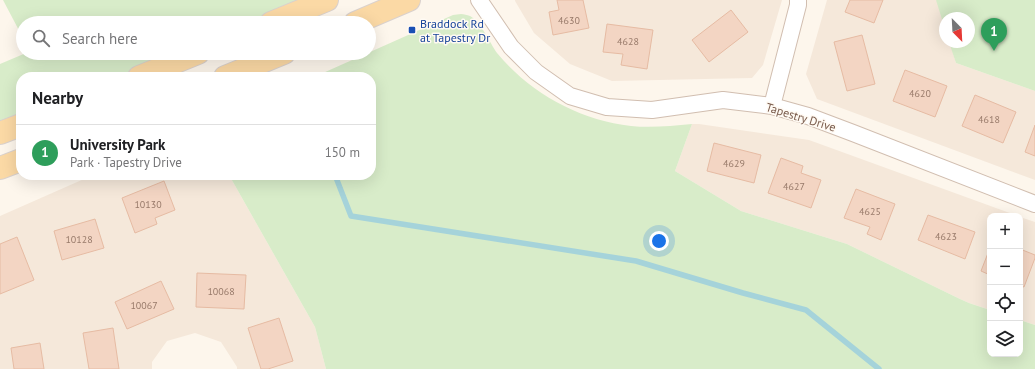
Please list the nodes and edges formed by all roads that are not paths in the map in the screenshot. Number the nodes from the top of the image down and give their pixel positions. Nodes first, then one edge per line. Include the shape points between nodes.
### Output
1 (327, 0) edge
2 (409, 0) edge
3 (479, 0) edge
4 (798, 0) edge
5 (288, 16) edge
6 (371, 16) edge
7 (181, 60) edge
8 (267, 60) edge
9 (151, 72) edge
10 (237, 72) edge
11 (772, 106) junction
12 (16, 127) edge
13 (0, 133) edge
14 (16, 162) edge
15 (0, 168) edge
16 (1035, 204) edge

1 - 5 main road
2 - 6 main road
3 - 11 street, Tapestry Drive via 511,47 536,72 570,96 607,107 652,110 723,100
4 - 11 street
7 - 9 main road
8 - 10 main road
11 - 16 street, Tapestry Drive via 808,116
12 - 13 main road
14 - 15 main road

